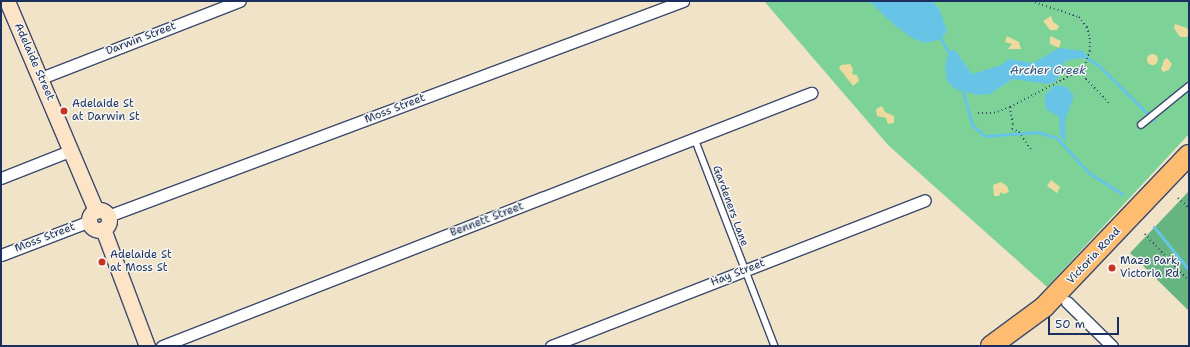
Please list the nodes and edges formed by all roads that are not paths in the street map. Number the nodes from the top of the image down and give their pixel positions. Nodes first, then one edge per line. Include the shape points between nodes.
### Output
1 (7, 1) edge
2 (240, 1) edge
3 (683, 1) edge
4 (41, 78) junction
5 (1189, 86) edge
6 (811, 93) dead end
7 (1142, 124) dead end
8 (695, 139) junction
9 (72, 150) junction
10 (1189, 155) edge
11 (1189, 175) edge
12 (1, 178) edge
13 (925, 200) dead end
14 (99, 220) junction
15 (1, 255) edge
16 (744, 271) junction
17 (1067, 302) junction
18 (146, 346) edge
19 (153, 346) edge
20 (162, 346) edge
21 (551, 346) edge
22 (775, 346) edge
23 (991, 346) edge
24 (1016, 346) edge
25 (1112, 346) edge

1 - 4 street, Adelaide Street
2 - 4 street, Darwin Street
3 - 14 street, Moss Street
4 - 9 street, Adelaide Street
5 - 7 lane
6 - 8 street, Bennett Street
8 - 16 lane, Gardeners Lane
8 - 20 street, Bennett Street
9 - 12 street
9 - 14 street, Adelaide Street
10 - 23 highway, Victoria Road via 1044,307
11 - 17 highway, Victoria Road
13 - 16 street, Hay Street
14 - 15 street, Moss Street
14 - 18 street, Adelaide Street
16 - 21 street, Hay Street
16 - 22 lane, Gardeners Lane
17 - 24 highway, Victoria Road
17 - 25 street
18 - 19 street

